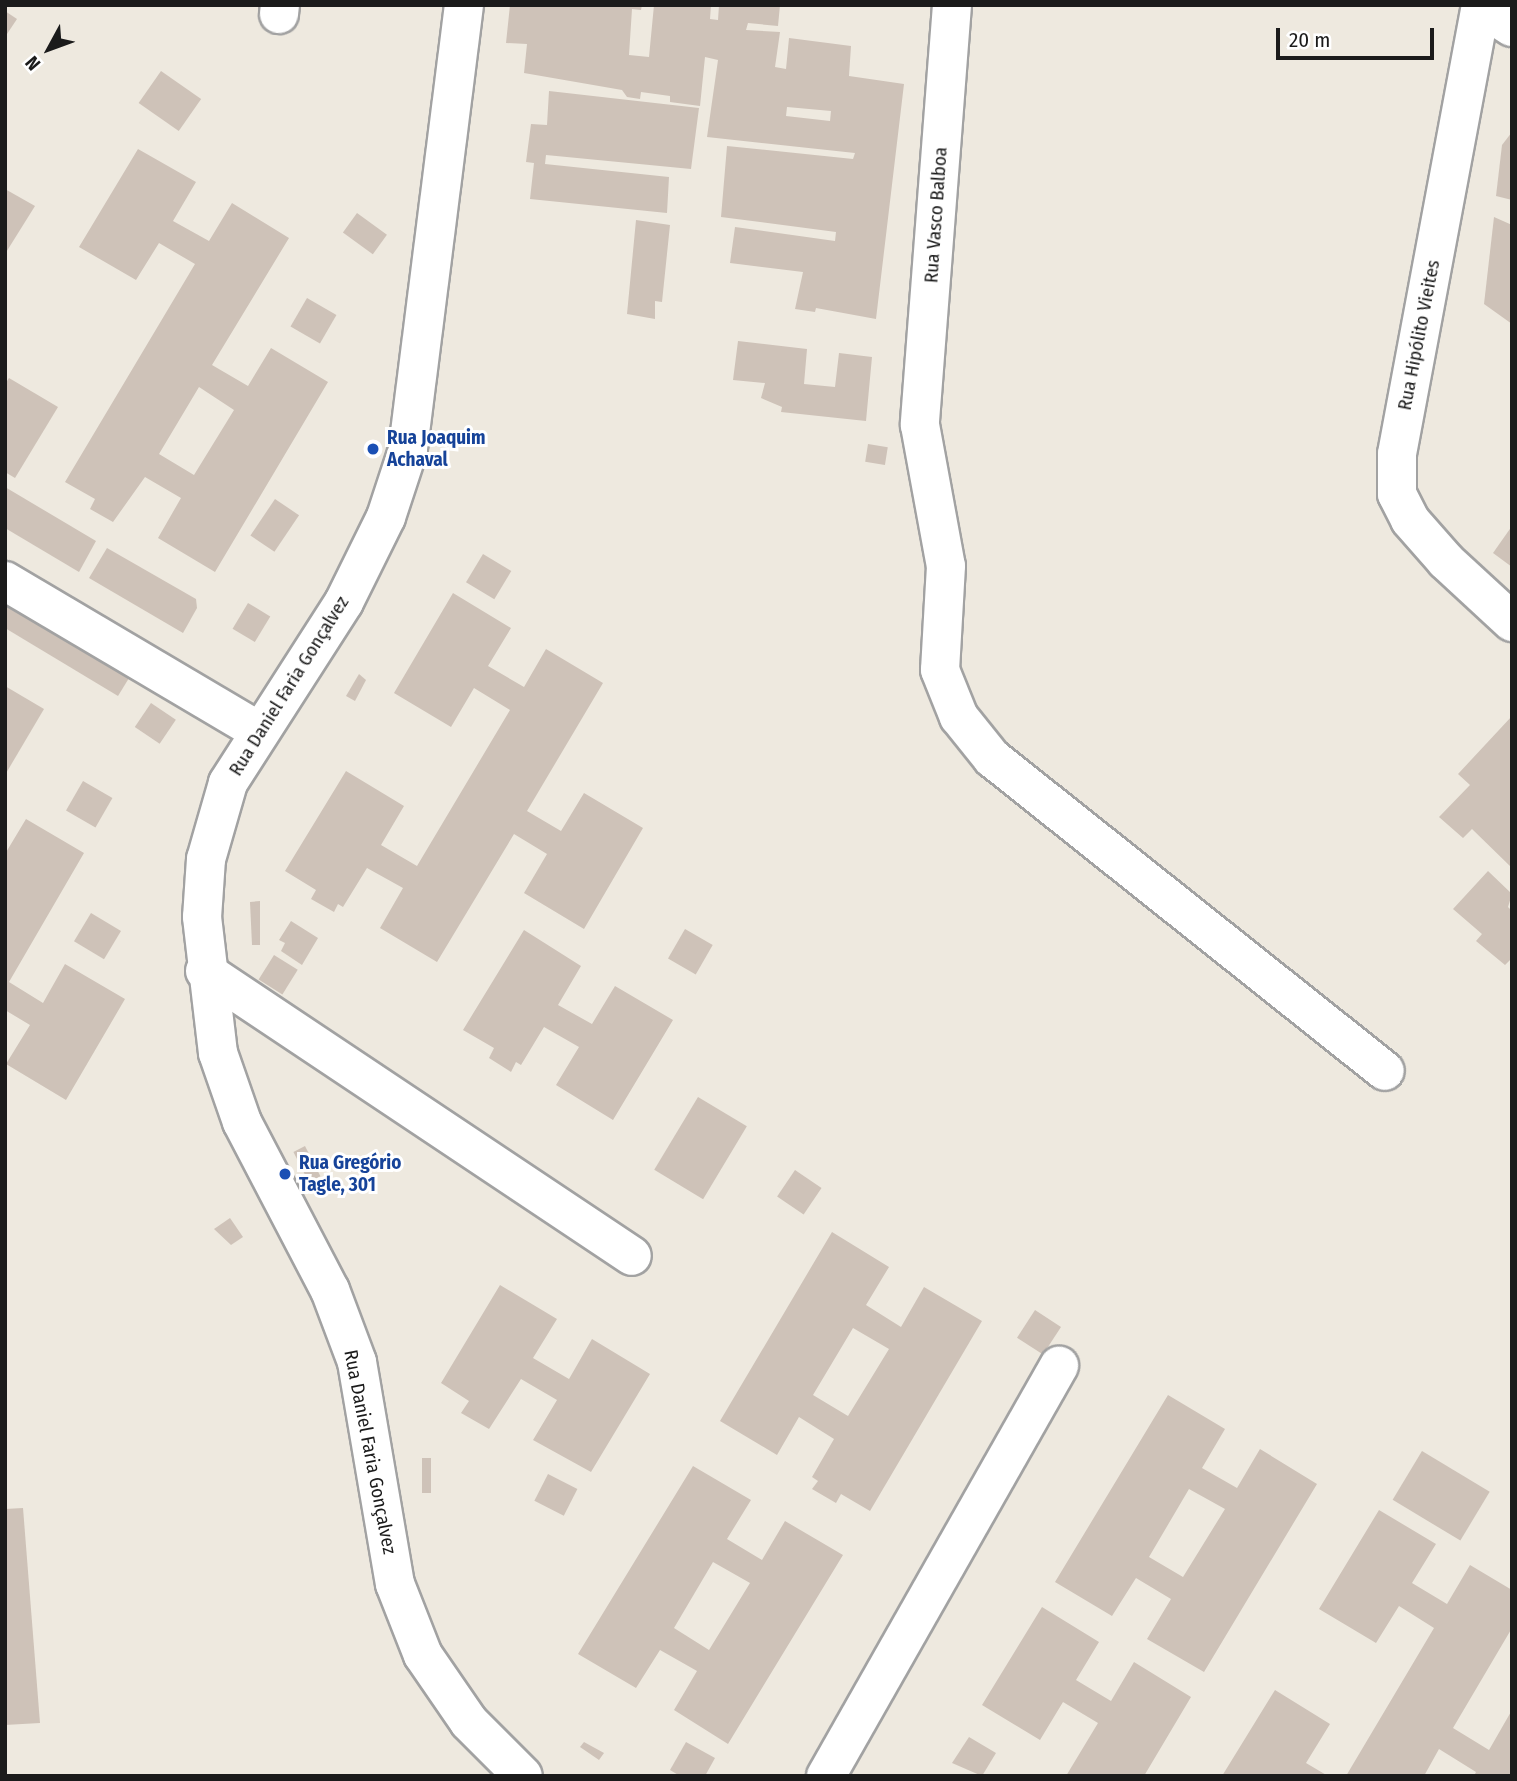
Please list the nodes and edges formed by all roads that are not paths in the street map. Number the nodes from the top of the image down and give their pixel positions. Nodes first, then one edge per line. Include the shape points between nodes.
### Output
1 (464, 5) edge
2 (952, 5) edge
3 (1491, 13) edge
4 (5, 581) edge
5 (1512, 622) edge
6 (259, 730) junction
7 (205, 971) junction
8 (1385, 1071) dead end
9 (632, 1256) dead end
10 (1059, 1366) dead end
11 (523, 1776) edge
12 (826, 1776) edge

1 - 6 street, Rua Daniel Faria Gonçalvez via 408,450 386,517 344,602
2 - 8 street, Rua Vasco Balboa via 920,425 946,566 940,670 959,717 992,758 1042,802
3 - 5 street, Rua Hipólito Vieites via 1397,454 1397,494 1410,520 1446,561
4 - 6 street
6 - 7 street, Rua Daniel Faria Gonçalvez via 228,783 206,859
7 - 9 street
7 - 11 street, Rua Daniel Faria Gonçalvez via 218,1053 242,1122 330,1290 357,1362 395,1584 423,1655 469,1723
10 - 12 street

